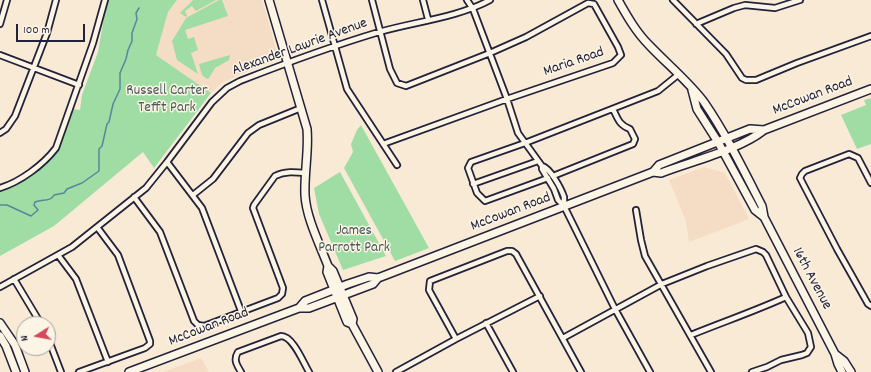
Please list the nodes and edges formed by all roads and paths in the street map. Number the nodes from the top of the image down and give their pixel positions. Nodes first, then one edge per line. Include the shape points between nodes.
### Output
1 (7, 0) edge
2 (56, 0) edge
3 (105, 0) edge
4 (269, 0) edge
5 (322, 0) edge
6 (372, 0) edge
7 (423, 0) edge
8 (467, 0) edge
9 (490, 0) edge
10 (618, 0) edge
11 (673, 0) edge
12 (800, 0) edge
13 (473, 9) junction
14 (428, 20) junction
15 (0, 24) edge
16 (696, 24) junction
17 (381, 32) junction
18 (871, 36) edge
19 (335, 45) junction
20 (490, 53) junction
21 (0, 55) edge
22 (287, 63) junction
23 (33, 68) junction
24 (679, 74) junction
25 (79, 85) junction
26 (691, 88) junction
27 (871, 89) edge
28 (507, 99) junction
29 (301, 108) junction
30 (613, 109) junction
31 (764, 130) junction
32 (0, 133) edge
33 (726, 138) junction
34 (718, 142) junction
35 (525, 143) junction
36 (383, 144) junction
37 (731, 148) junction
38 (723, 150) junction
39 (538, 160) junction
40 (167, 162) junction
41 (397, 165) dead end
42 (653, 172) junction
43 (306, 174) junction
44 (551, 177) junction
45 (871, 183) edge
46 (473, 184) junction
47 (0, 188) edge
48 (193, 195) junction
49 (134, 197) junction
50 (564, 206) junction
51 (636, 210) dead end
52 (764, 217) junction
53 (97, 227) junction
54 (58, 255) junction
55 (378, 278) junction
56 (14, 279) junction
57 (662, 284) junction
58 (0, 287) edge
59 (336, 289) junction
60 (540, 296) junction
61 (339, 297) junction
62 (786, 297) junction
63 (871, 306) edge
64 (299, 308) junction
65 (615, 309) junction
66 (242, 311) junction
67 (36, 316) edge
68 (486, 323) junction
69 (0, 324) edge
70 (691, 335) junction
71 (0, 336) edge
72 (563, 338) junction
73 (456, 339) junction
74 (835, 354) junction
75 (55, 356) edge
76 (108, 362) junction
77 (16, 372) edge
78 (26, 372) edge
79 (61, 372) edge
80 (79, 372) edge
81 (129, 372) edge
82 (241, 372) edge
83 (309, 372) edge
84 (378, 372) edge
85 (396, 372) edge
86 (513, 372) edge
87 (581, 372) edge
88 (650, 372) edge
89 (711, 372) edge
90 (752, 372) edge
91 (842, 372) edge
92 (851, 372) edge

1 - 15 street
2 - 23 street via 47,33
3 - 25 street
4 - 22 main road
5 - 19 street
6 - 17 street, Maria Road
7 - 14 street
8 - 13 street
9 - 13 street, Alexander Lawrie Avenue
10 - 24 main road, 16th Avenue via 637,32
11 - 16 street
12 - 16 street via 775,8 745,5
13 - 14 street, Alexander Lawrie Avenue
13 - 20 street
14 - 17 street, Alexander Lawrie Avenue
16 - 18 street via 726,54 742,78 751,80
17 - 19 street, Alexander Lawrie Avenue
17 - 20 street, Maria Road via 390,70 397,83 406,86
19 - 22 street, Alexander Lawrie Avenue
19 - 36 street via 347,89
20 - 28 street
20 - 28 street, Maria Road via 526,37 588,3 594,4 621,55 613,63
21 - 23 street
22 - 29 main road
22 - 40 street, Alexander Lawrie Avenue via 240,81 223,91
23 - 25 street
23 - 32 street via 15,116
24 - 26 main road, 16th Avenue
24 - 30 street via 658,91
25 - 47 street via 59,141 52,153 21,179
26 - 33 main road, 16th Avenue
26 - 34 main road, 16th Avenue via 697,109
27 - 31 main road, McCowan Road
28 - 35 street via 518,133
28 - 36 street, Maria Road
29 - 43 main road via 307,135
29 - 48 street via 254,127 213,179
30 - 35 street
30 - 44 street via 623,127 630,130 635,139 633,144
31 - 33 main road, McCowan Road via 750,129
31 - 37 main road, McCowan Road via 754,138
33 - 34 main road, McCowan Road
33 - 37 main road, 16th Avenue
34 - 38 main road, 16th Avenue
34 - 42 main road, McCowan Road via 659,165
35 - 39 street
35 - 46 street via 471,162 468,168
36 - 41 street
37 - 38 main road, McCowan Road
37 - 52 main road, 16th Avenue via 762,206
38 - 42 main road, McCowan Road via 661,173
38 - 52 main road, 16th Avenue via 755,210
39 - 44 street via 546,167
39 - 46 street
40 - 48 street
40 - 49 street, Alexander Lawrie Avenue via 149,185
42 - 50 main road, McCowan Road
43 - 59 main road via 307,209 328,266 333,271
43 - 66 street via 285,172 275,176 254,205 283,291 278,298
44 - 46 street via 485,201
44 - 50 street via 564,198
45 - 63 street via 858,158 849,154 805,171 800,178 837,249
48 - 66 street via 202,208
49 - 53 street, Alexander Lawrie Avenue
49 - 66 street via 160,232 196,323 204,326
50 - 55 main road, McCowan Road
50 - 65 street
51 - 57 street via 643,249
52 - 74 main road, 16th Avenue
53 - 54 street, Alexander Lawrie Avenue
53 - 76 street via 118,255 150,341 148,347
54 - 56 street, Alexander Lawrie Avenue
54 - 76 street via 76,279
55 - 59 main road, McCowan Road via 368,277
55 - 61 main road, McCowan Road via 373,284
56 - 58 street, Alexander Lawrie Avenue
56 - 67 street
57 - 62 street via 756,249 766,255
57 - 65 street
57 - 70 street
59 - 61 main road
59 - 64 main road, McCowan Road via 305,301
60 - 68 street
60 - 72 street
60 - 73 street via 516,254 510,250 433,279 429,284 429,290
61 - 64 main road, McCowan Road via 309,308
61 - 84 main road via 353,319 352,324
62 - 70 street
62 - 90 street via 808,333 811,347 802,355 781,360
64 - 81 main road, McCowan Road
65 - 72 street
65 - 88 street
68 - 73 street
68 - 86 street
69 - 78 main road via 15,345
70 - 89 street
71 - 77 main road
72 - 87 street
73 - 85 street
74 - 91 main road, 16th Avenue
74 - 92 main road, 16th Avenue via 844,361
75 - 79 street
76 - 80 street
82 - 83 street via 235,362 238,352 285,336 290,339

